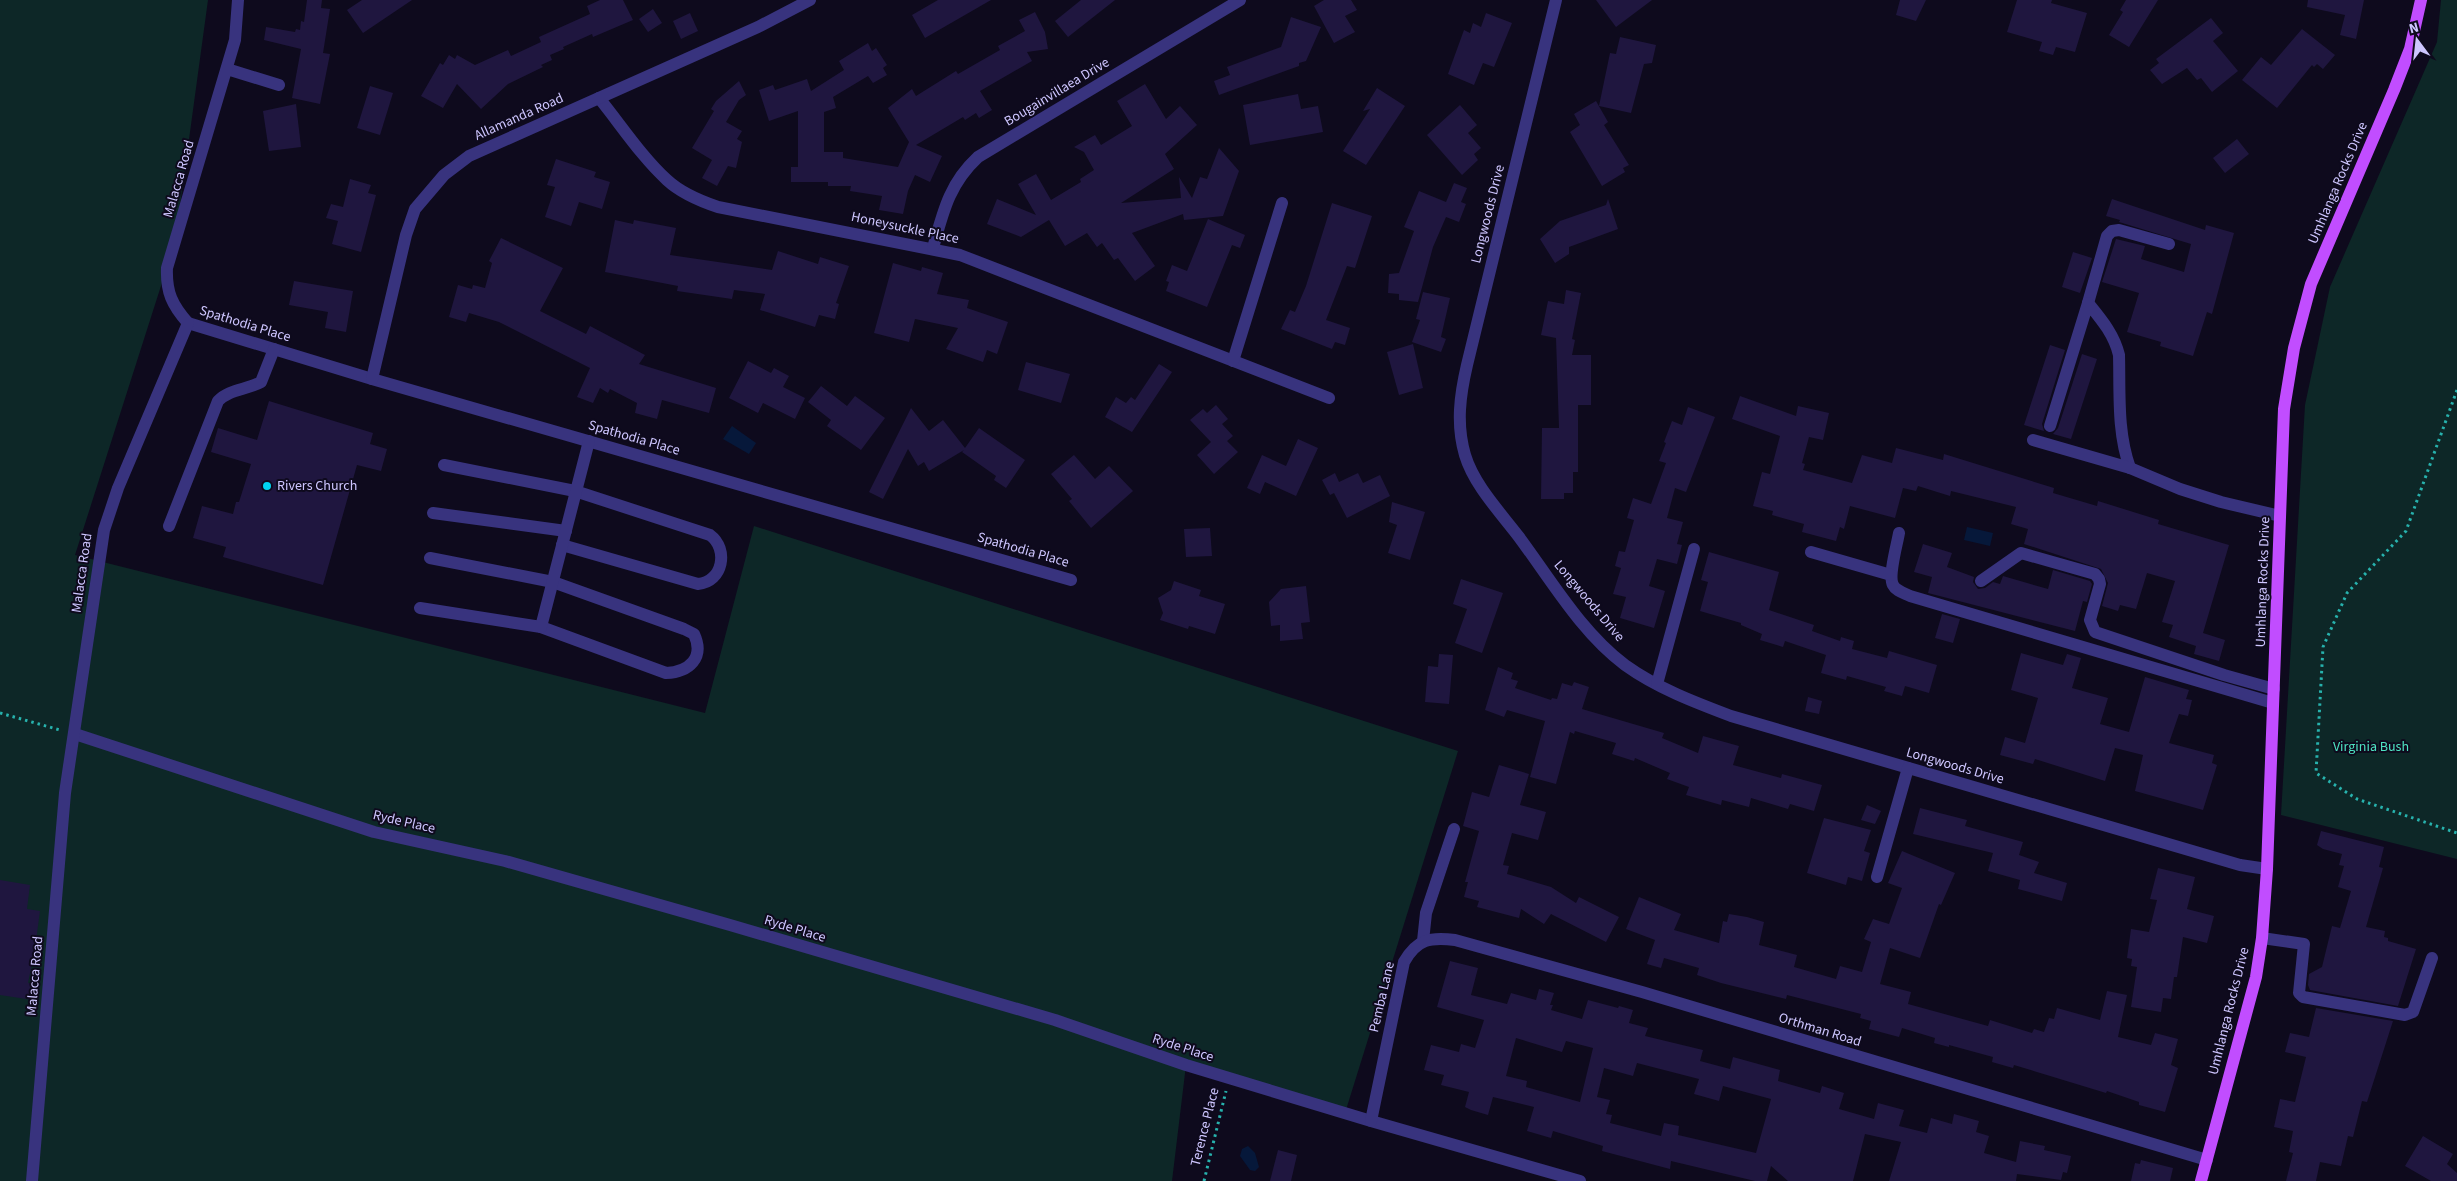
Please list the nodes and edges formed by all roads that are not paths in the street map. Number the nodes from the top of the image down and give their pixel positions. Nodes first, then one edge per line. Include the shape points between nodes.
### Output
1 (238, 0) edge
2 (810, 0) edge
3 (1240, 0) edge
4 (1556, 0) edge
5 (2421, 0) edge
6 (227, 69) junction
7 (279, 85) dead end
8 (599, 98) junction
9 (1282, 203) dead end
10 (2169, 244) dead end
11 (933, 248) junction
12 (2088, 303) junction
13 (188, 323) junction
14 (274, 349) junction
15 (1233, 361) junction
16 (372, 379) junction
17 (1329, 398) dead end
18 (2050, 426) dead end
19 (2033, 440) dead end
20 (589, 441) junction
21 (444, 466) dead end
22 (2130, 468) junction
23 (575, 491) junction
24 (433, 513) dead end
25 (2280, 516) junction
26 (169, 526) dead end
27 (566, 531) junction
28 (1899, 533) dead end
29 (562, 546) junction
30 (1694, 549) dead end
31 (1811, 552) dead end
32 (430, 558) dead end
33 (1891, 575) junction
34 (1071, 580) dead end
35 (553, 582) junction
36 (1981, 582) dead end
37 (420, 608) dead end
38 (541, 627) junction
39 (1657, 684) junction
40 (2274, 689) junction
41 (2273, 704) junction
42 (75, 734) junction
43 (1908, 768) junction
44 (1454, 829) dead end
45 (2267, 869) junction
46 (1877, 877) dead end
47 (2262, 938) junction
48 (1423, 941) junction
49 (2432, 958) dead end
50 (1371, 1121) junction
51 (2207, 1160) junction
52 (32, 1181) edge
53 (1580, 1181) edge
54 (2201, 1181) edge

1 - 6 street, Malacca Road via 235,40
2 - 8 street, Allamanda Road via 758,27
3 - 11 street, Bougainvillaea Drive via 978,158 962,172 952,189
4 - 39 street, Longwoods Drive via 1467,365 1460,397 1460,427 1465,456 1482,487 1576,613 1619,659
5 - 25 main road, Umhlanga Rocks Drive via 2410,49 2311,284 2301,316 2284,409
6 - 7 street
6 - 13 street, Malacca Road via 167,268 169,298
8 - 11 street, Honeysuckle Place via 663,176 698,200 718,208
8 - 16 street, Allamanda Road via 468,156 428,191 415,209 406,235
9 - 15 street
10 - 12 street via 2119,230 2112,231 2106,236
11 - 15 street, Honeysuckle Place via 960,255
12 - 18 street
12 - 22 street via 2112,335 2118,350 2121,428
13 - 14 street, Spathodia Place
13 - 42 street, Malacca Road via 118,488 104,530
14 - 16 street, Spathodia Place
14 - 26 street via 261,382 218,401
15 - 17 street, Honeysuckle Place
16 - 20 street, Spathodia Place
19 - 22 street
20 - 23 street
20 - 34 street, Spathodia Place
21 - 23 street
22 - 25 street via 2180,489
23 - 27 street
23 - 29 street via 710,535 720,544 722,554 716,577 698,584
24 - 27 street
25 - 40 main road, Umhlanga Rocks Drive
27 - 29 street
28 - 33 street
29 - 35 street
30 - 39 street
31 - 33 street
32 - 35 street
33 - 41 street via 1892,584 1898,590 1923,601
35 - 38 street
35 - 38 street via 684,628 694,634 698,649 695,661 687,669 666,674
36 - 40 street via 2022,553 2095,574 2100,584 2090,620 2095,632
37 - 38 street
39 - 43 street, Longwoods Drive via 1730,716
40 - 41 main road, Umhlanga Rocks Drive
41 - 45 main road, Umhlanga Rocks Drive
42 - 50 street, Ryde Place via 374,832 505,860 692,914 1055,1020
42 - 52 street, Malacca Road via 65,793
43 - 45 street, Longwoods Drive via 2240,865
43 - 46 street
44 - 48 street via 1426,913
45 - 47 main road, Umhlanga Rocks Drive
47 - 49 street via 2304,944 2299,993 2303,998 2405,1015 2413,1012
47 - 51 main road, Umhlanga Rocks Drive via 2256,977
48 - 50 street, Pemba Lane via 1412,948 1404,962
48 - 51 street, Orthman Road via 1438,938 1455,940
50 - 53 street, Ryde Place
51 - 54 main road, Umhlanga Rocks Drive

